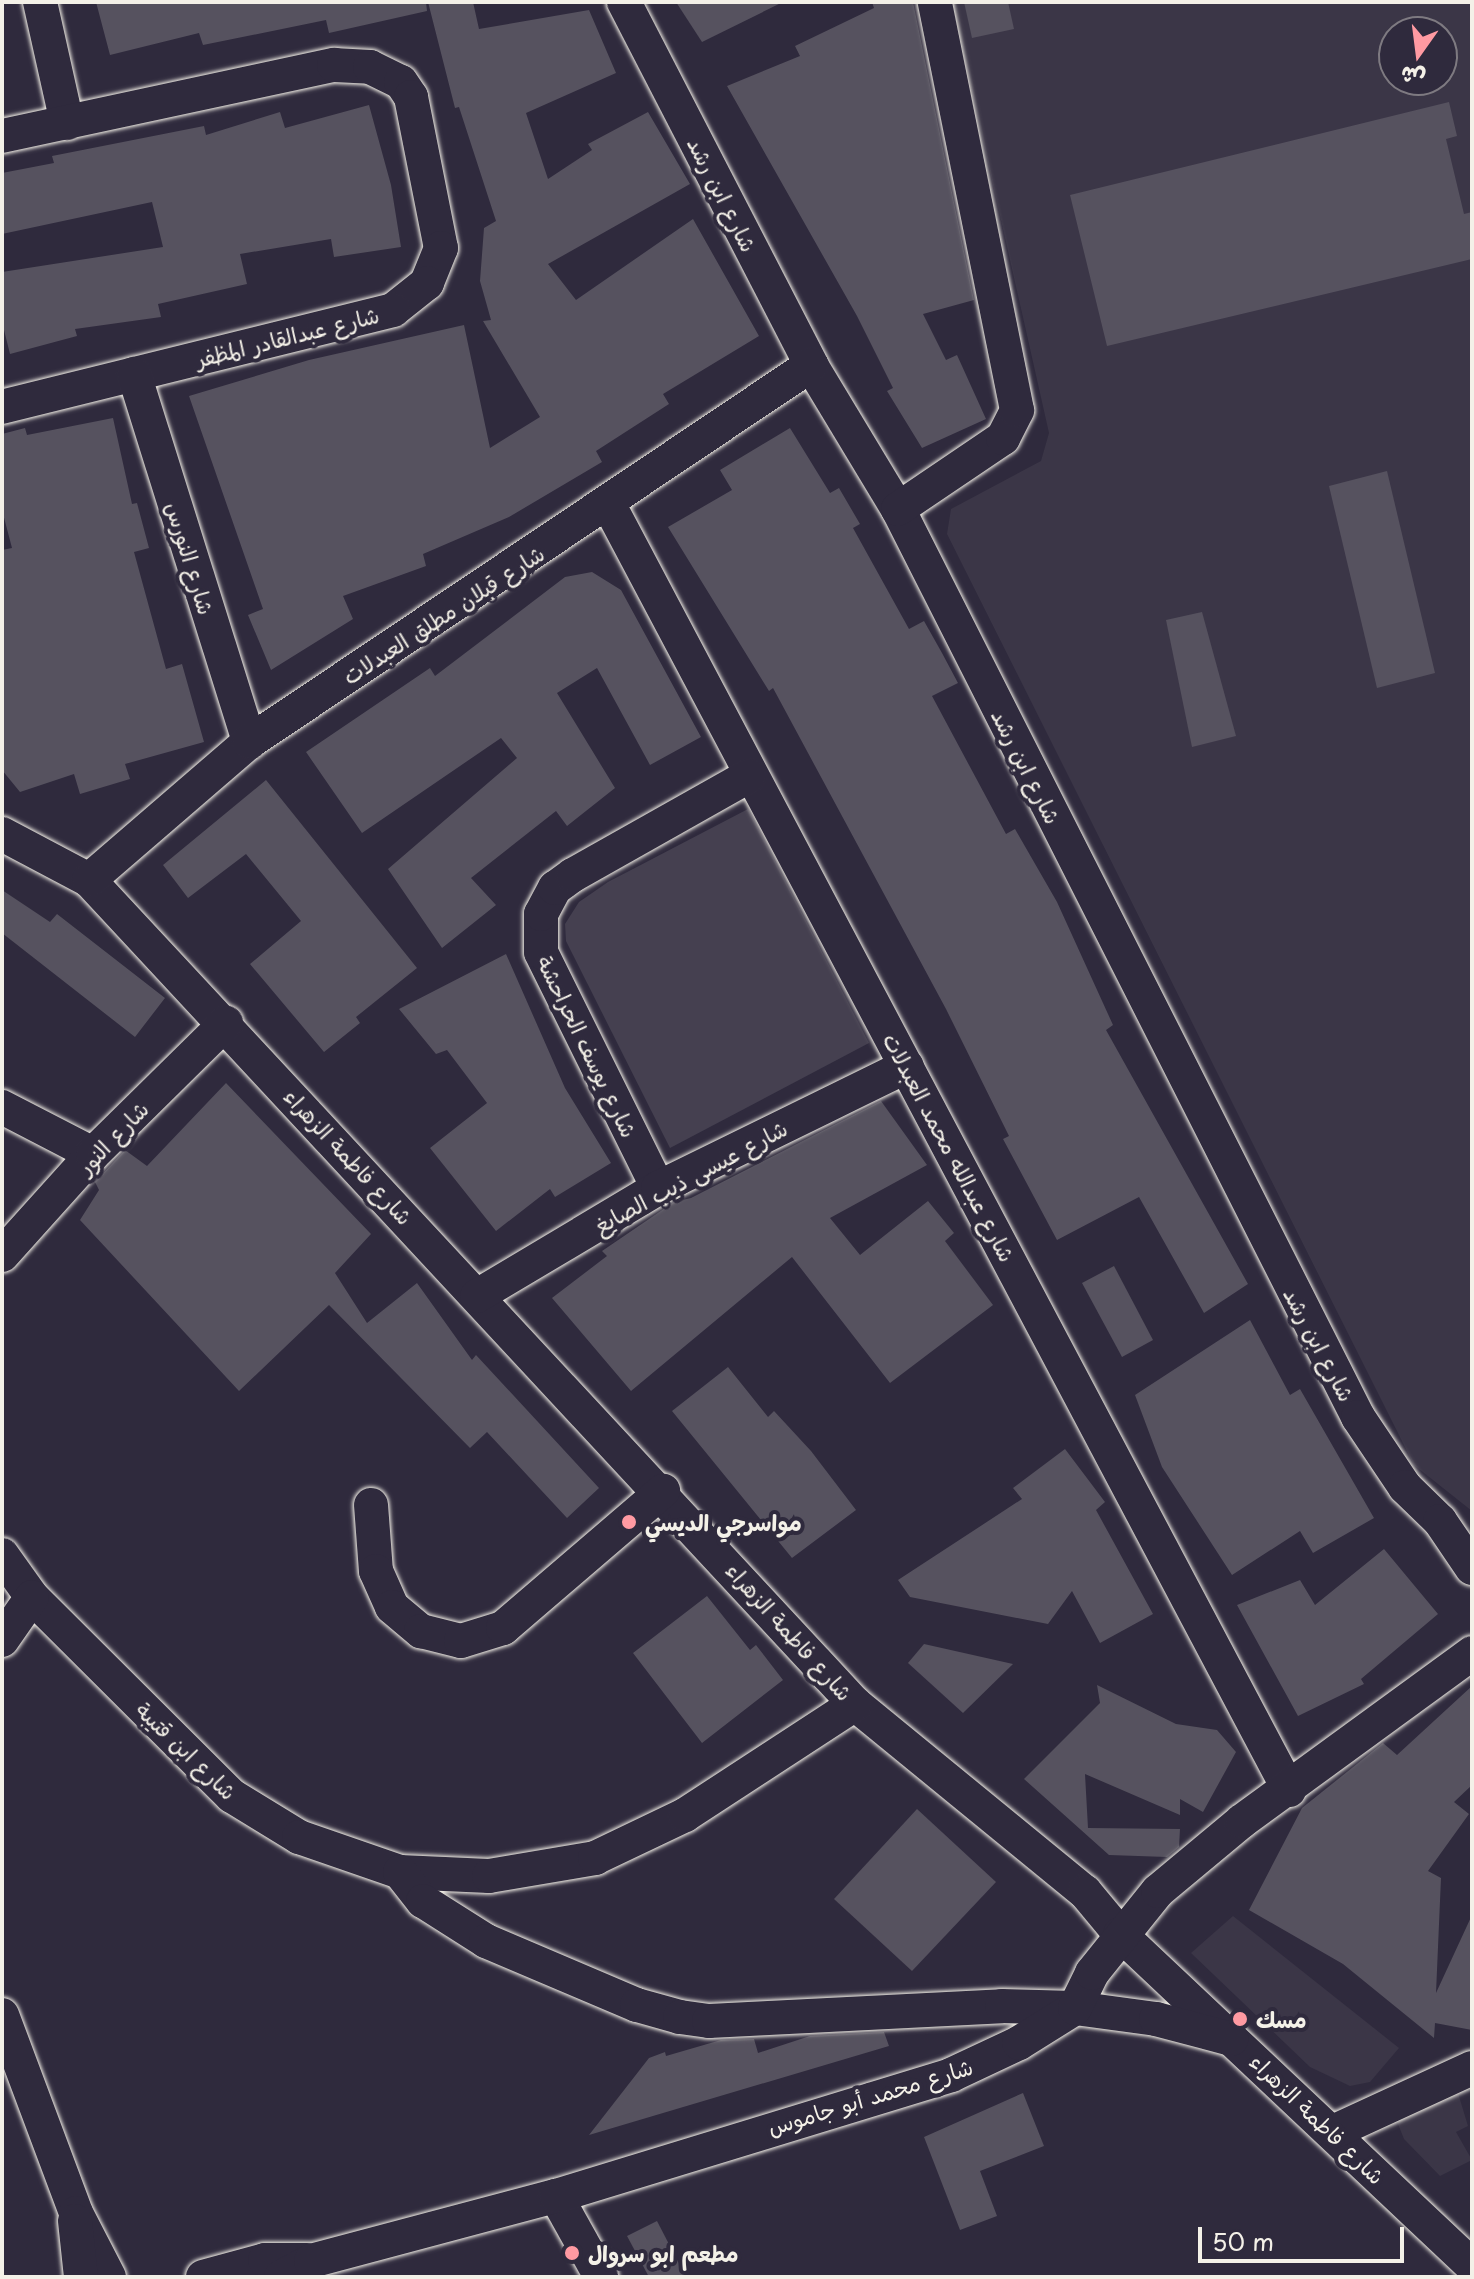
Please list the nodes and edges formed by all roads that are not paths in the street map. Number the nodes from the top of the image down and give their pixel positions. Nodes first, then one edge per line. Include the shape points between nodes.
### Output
1 (40, 2) edge
2 (624, 2) edge
3 (935, 2) edge
4 (67, 123) junction
5 (2, 136) edge
6 (811, 365) junction
7 (134, 374) junction
8 (2, 407) edge
9 (609, 505) junction
10 (898, 509) junction
11 (249, 742) junction
12 (749, 776) junction
13 (2, 834) edge
14 (89, 880) junction
15 (226, 1023) junction
16 (907, 1066) junction
17 (2, 1107) edge
18 (93, 1154) junction
19 (658, 1188) junction
20 (2, 1255) edge
21 (477, 1296) junction
22 (663, 1491) junction
23 (371, 1505) dead end
24 (1440, 1521) junction
25 (1472, 1539) edge
26 (2, 1555) edge
27 (1472, 1568) edge
28 (32, 1597) junction
29 (2, 1640) edge
30 (1472, 1653) edge
31 (855, 1704) junction
32 (1289, 1790) junction
33 (400, 1872) junction
34 (1120, 1934) junction
35 (1075, 2008) junction
36 (2, 2015) edge
37 (1239, 2042) junction
38 (1472, 2068) edge
39 (1333, 2132) junction
40 (556, 2196) junction
41 (76, 2213) junction
42 (311, 2261) junction
43 (1472, 2266) edge
44 (81, 2277) edge
45 (109, 2277) edge
46 (203, 2277) edge
47 (281, 2277) edge
48 (601, 2277) edge
49 (1464, 2277) edge

1 - 4 street
2 - 6 street, شارع ابن رشد
3 - 10 street via 1017,410 1003,438
4 - 5 street, شارع عبدالقادر المظفر
4 - 7 street, شارع عبدالقادر المظفر via 334,65 355,64 389,74 411,97 441,248 427,283 413,298 393,310
6 - 9 street, شارع قبلان مطلق العبدلات
6 - 10 street, شارع ابن رشد
7 - 8 street, شارع عبدالقادر المظفر
7 - 11 street, شارع النورس
9 - 11 street, شارع قبلان مطلق العبدلات
9 - 12 street, شارع عبدالله محمد العبدلات
10 - 24 street, شارع ابن رشد via 1358,1417 1405,1487
11 - 14 street, شارع قبلان مطلق العبدلات
12 - 16 street, شارع عبدالله محمد العبدلات
12 - 19 street, شارع يوسف الحراحشة via 573,875 555,888 541,914 541,952
13 - 14 street, شارع فاطمة الزهراء
14 - 15 street, شارع فاطمة الزهراء
15 - 18 street, شارع النور
15 - 21 street, شارع فاطمة الزهراء
16 - 19 street, شارع عيسى ذيب الصايغ
16 - 32 street, شارع عبدالله محمد العبدلات
17 - 18 street
18 - 20 street, شارع النور
19 - 21 street, شارع عيسى ذيب الصايغ
21 - 22 street, شارع فاطمة الزهراء
22 - 23 street via 503,1628 461,1641 421,1631 392,1607 376,1571
22 - 31 street, شارع فاطمة الزهراء
24 - 25 street, شارع ابن رشد
24 - 27 street, شارع ابن رشد
26 - 28 street, شارع ابن قتيبة
28 - 29 street
28 - 33 street, شارع ابن قتيبة via 232,1796 299,1837
30 - 32 street, شارع محمد أبو جاموس
31 - 33 street, شارع ابن قتيبة via 685,1815 595,1858 489,1876
31 - 34 street, شارع فاطمة الزهراء via 1085,1892
32 - 34 street, شارع محمد أبو جاموس via 1242,1821 1158,1891
33 - 35 street via 423,1901 486,1941 637,2005 680,2017 709,2021 1002,2006
34 - 35 street, شارع محمد أبو جاموس
34 - 37 street, شارع فاطمة الزهراء
35 - 37 street via 1156,2019
35 - 40 street, شارع محمد أبو جاموس via 1019,2043 951,2075
36 - 41 street
37 - 39 street, شارع فاطمة الزهراء
38 - 39 street
39 - 43 street, شارع فاطمة الزهراء
40 - 42 street, شارع محمد أبو جاموس
40 - 48 street
41 - 44 street
41 - 45 street
42 - 46 street via 265,2260
42 - 47 street
43 - 49 street

